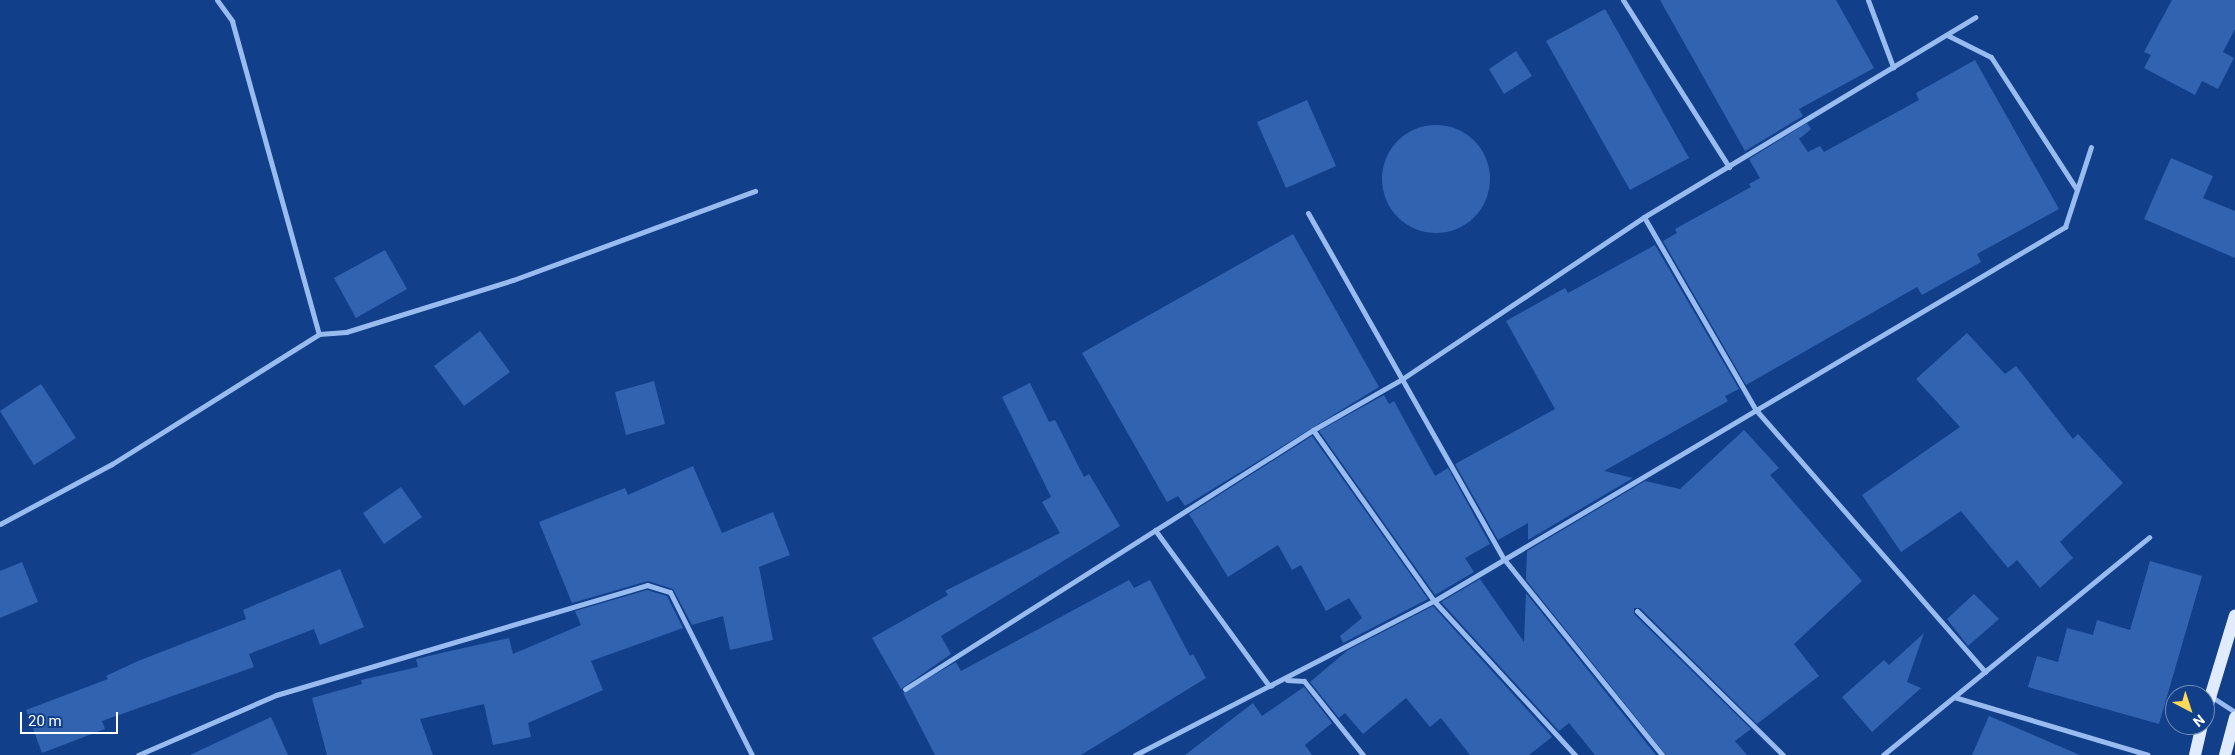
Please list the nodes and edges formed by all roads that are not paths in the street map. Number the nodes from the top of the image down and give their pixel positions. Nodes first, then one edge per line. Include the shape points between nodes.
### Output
1 (217, 0) edge
2 (1623, 0) edge
3 (1868, 0) edge
4 (1975, 18) dead end
5 (1947, 35) junction
6 (1893, 67) junction
7 (2091, 147) dead end
8 (1728, 166) junction
9 (2077, 190) junction
10 (755, 191) dead end
11 (1308, 213) dead end
12 (1644, 217) junction
13 (319, 334) junction
14 (1402, 379) junction
15 (1756, 410) junction
16 (1314, 430) junction
17 (0, 524) edge
18 (1154, 530) junction
19 (2149, 537) dead end
20 (1504, 559) junction
21 (1434, 601) junction
22 (1637, 611) dead end
23 (2235, 615) edge
24 (1985, 672) junction
25 (2213, 685) edge
26 (1269, 686) junction
27 (905, 689) dead end
28 (1954, 697) junction
29 (2215, 700) edge
30 (2235, 712) edge
31 (2235, 717) edge
32 (2200, 735) edge
33 (138, 755) edge
34 (752, 755) edge
35 (1135, 755) edge
36 (1362, 755) edge
37 (1575, 755) edge
38 (1662, 755) edge
39 (1783, 755) edge
40 (1883, 755) edge
41 (2148, 755) edge
42 (2196, 755) edge
43 (2226, 755) edge

1 - 13 street via 232,21
2 - 8 street
3 - 6 street
4 - 5 street
5 - 6 street
5 - 9 street via 1991,57
6 - 8 street
7 - 9 street
8 - 12 street
9 - 15 street via 2065,227
10 - 13 street via 513,280 346,332
11 - 14 street
12 - 14 street
12 - 15 street
13 - 17 street via 112,464
14 - 16 street
14 - 20 street
15 - 20 street
15 - 24 street
16 - 18 street
16 - 21 street
18 - 26 street
18 - 27 street
19 - 24 street
20 - 21 street
20 - 38 street
21 - 26 street
21 - 37 street
22 - 39 street
23 - 25 main road
24 - 28 street
26 - 35 street
26 - 36 street via 1291,678 1304,681
28 - 40 street
28 - 41 street
29 - 30 street
31 - 43 main road
32 - 42 main road
33 - 34 street via 276,695 647,586 670,592

